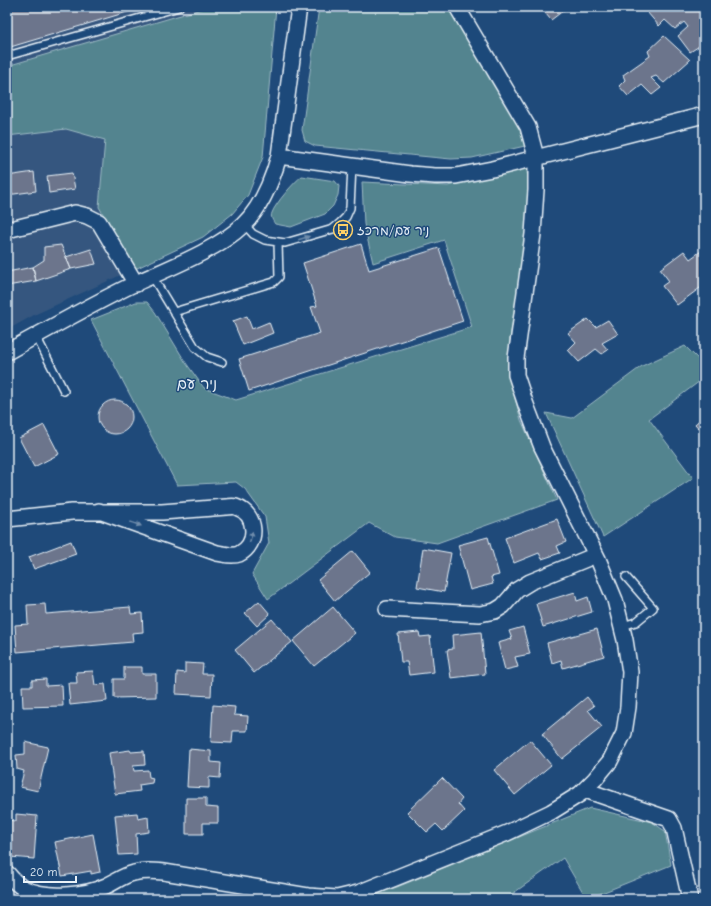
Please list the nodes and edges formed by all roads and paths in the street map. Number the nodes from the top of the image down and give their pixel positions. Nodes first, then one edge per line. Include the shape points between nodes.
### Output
1 (179, 7) edge
2 (299, 7) edge
3 (457, 7) edge
4 (7, 56) edge
5 (704, 115) edge
6 (279, 156) junction
7 (536, 157) junction
8 (352, 166) junction
9 (244, 224) junction
10 (7, 230) edge
11 (278, 243) junction
12 (152, 276) junction
13 (136, 284) junction
14 (174, 312) junction
15 (36, 336) junction
16 (8, 350) edge
17 (222, 362) dead end
18 (64, 392) dead end
19 (99, 511) junction
20 (7, 519) edge
21 (596, 554) junction
22 (626, 577) dead end
23 (387, 609) dead end
24 (622, 626) junction
25 (585, 790) junction
26 (7, 873) edge
27 (690, 899) edge

1 - 4 lane
2 - 6 street
3 - 7 street via 528,127
5 - 7 street
6 - 8 street
6 - 9 street via 266,194
7 - 8 street via 456,176 428,176
7 - 21 street via 533,234 516,358 516,375 542,446
11 -> 8 lane via 333,229 346,217 350,208
9 - 11 lane via 253,234
9 - 12 street via 226,239
10 - 13 street via 75,214 87,216 99,222
11 - 14 lane via 279,277 274,282
12 - 13 street
12 - 14 lane
13 - 15 street
14 - 17 lane via 195,346 207,357
15 - 16 street
15 - 18 lane
19 -> 19 street via 217,553 238,554 250,544 252,537 253,527 250,519 245,512 235,507 156,512
19 - 20 street
21 - 23 street via 530,582 495,611 480,614
21 - 24 street via 615,600
22 - 24 lane via 653,608 636,622
24 - 25 street via 630,672 624,733 610,760
25 - 26 street via 550,812 507,832 358,893 337,898 308,896 145,870 132,873 105,887 83,893 59,895 25,889
25 - 27 street via 669,819 674,828

